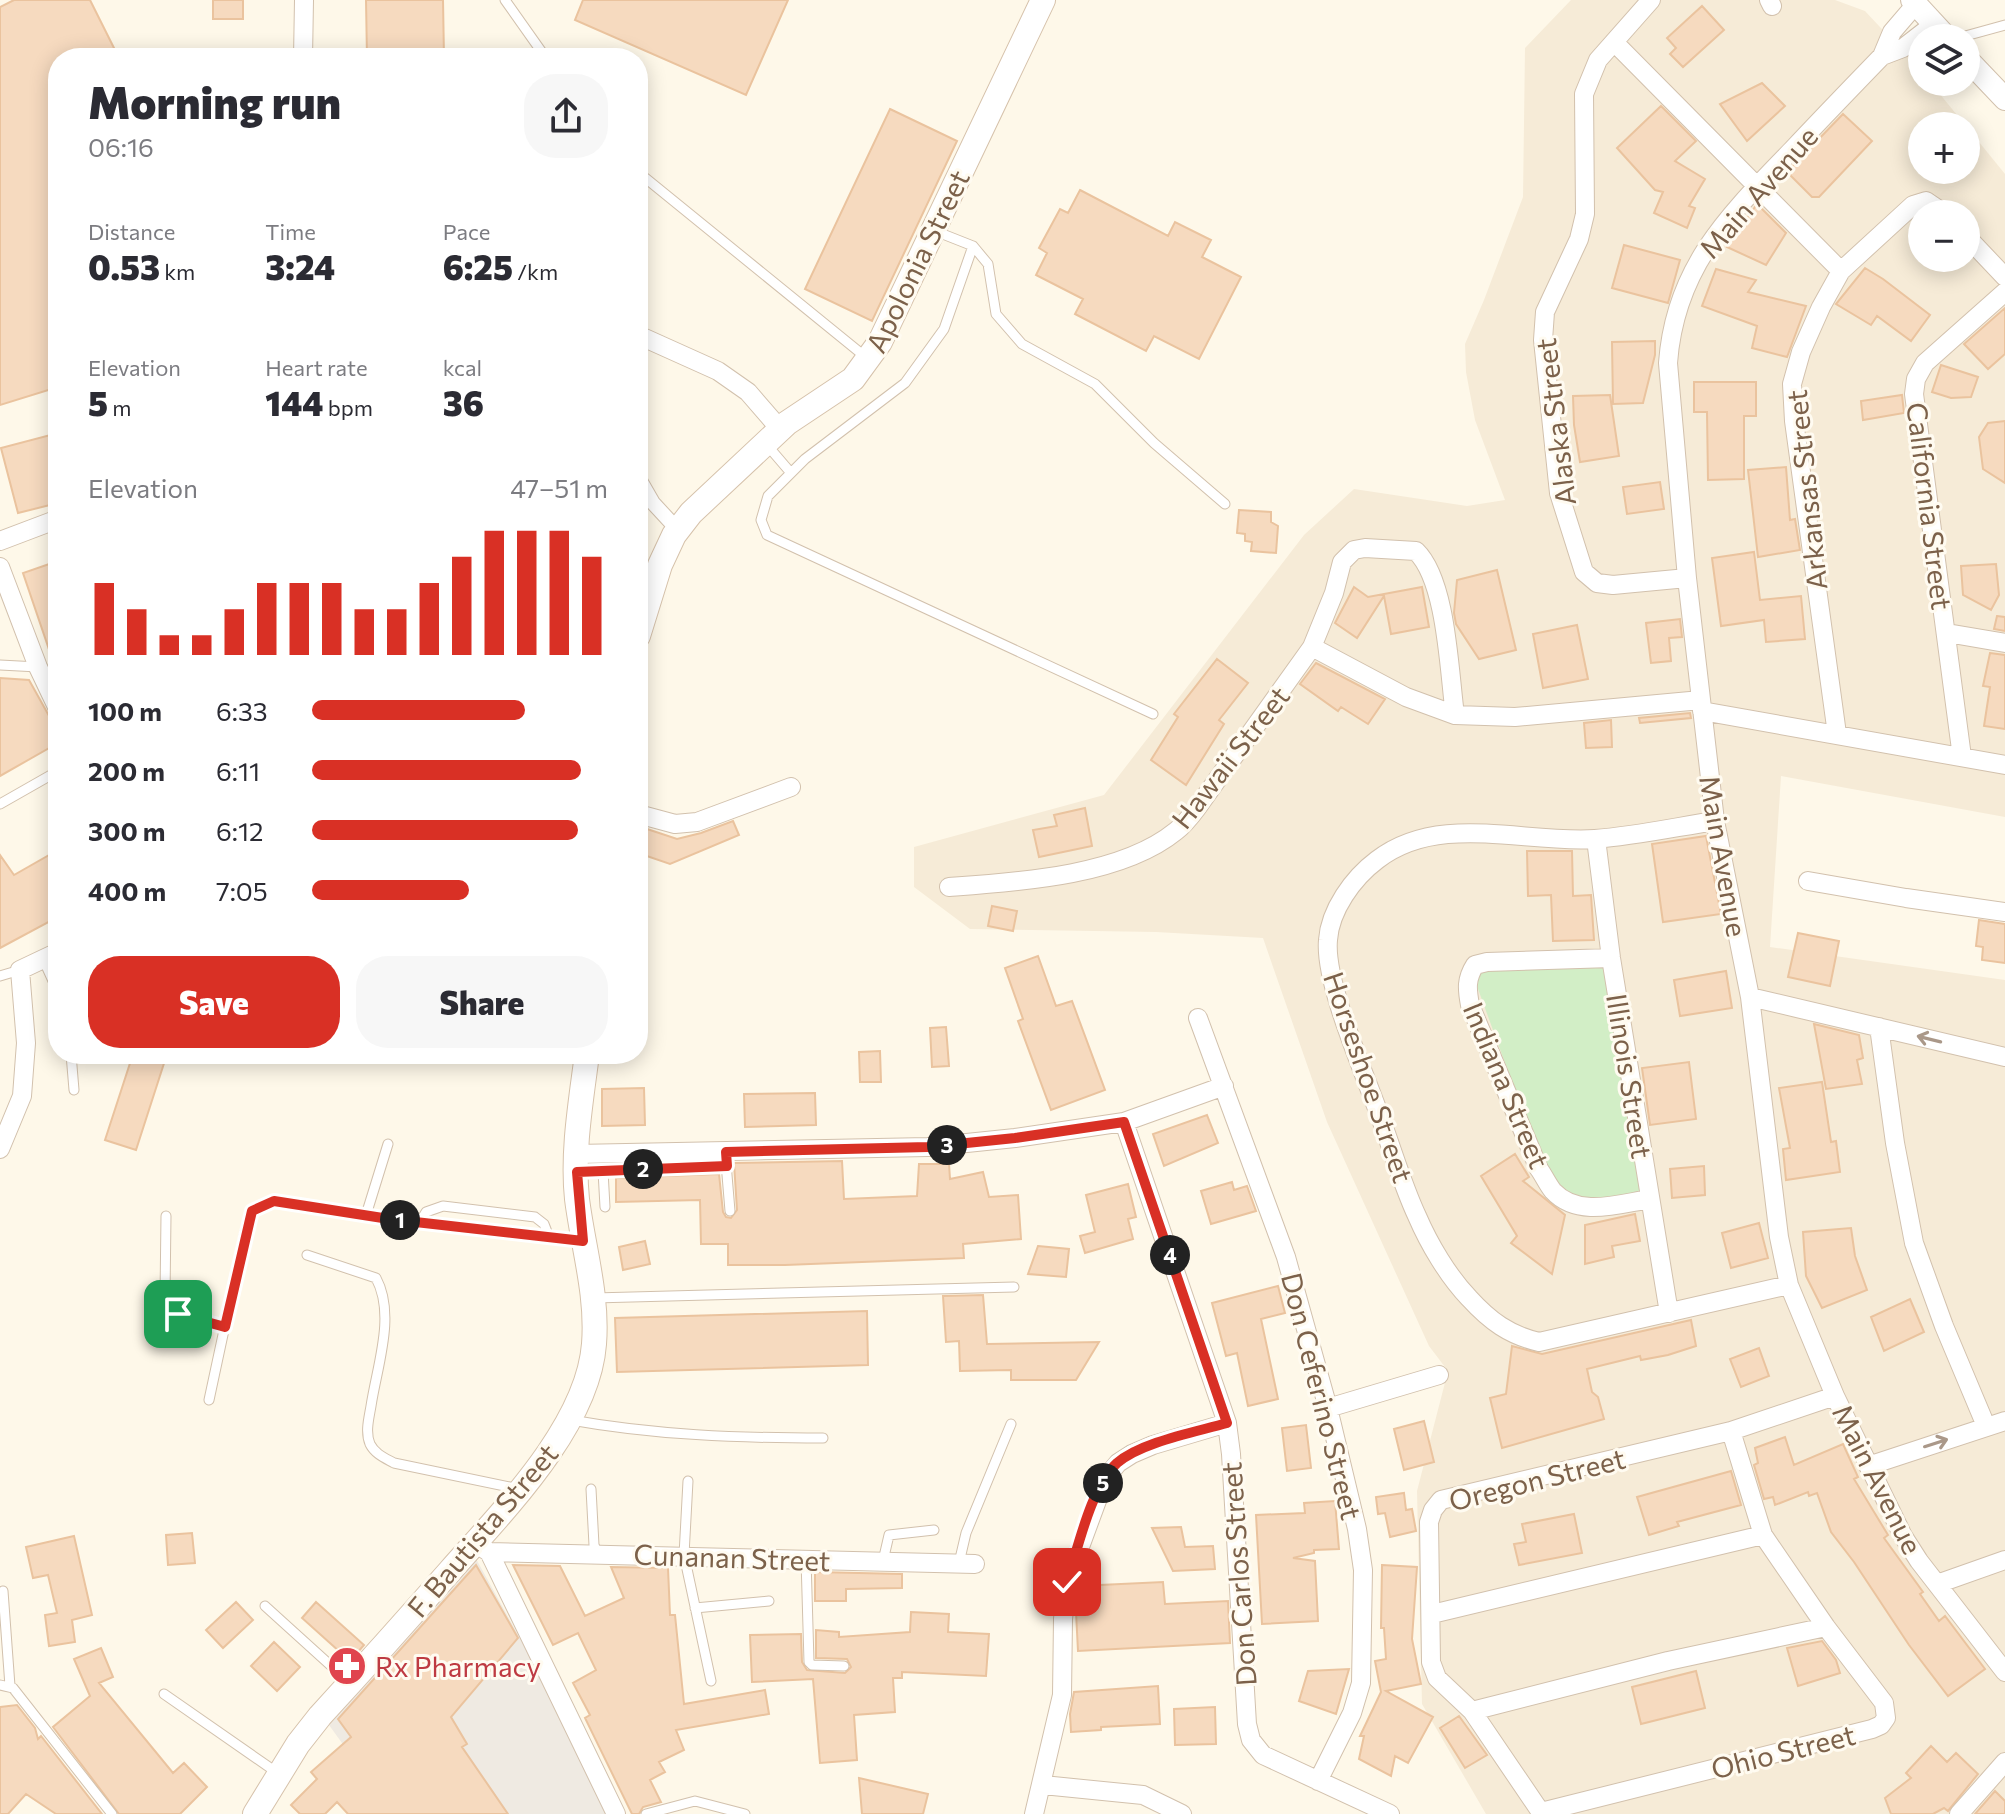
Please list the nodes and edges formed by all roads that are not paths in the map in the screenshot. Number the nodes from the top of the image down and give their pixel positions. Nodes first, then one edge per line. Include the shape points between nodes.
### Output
1 (304, 0) edge
2 (505, 0) edge
3 (1043, 0) edge
4 (1651, 0) edge
5 (1914, 2) edge
6 (1934, 24) edge
7 (2005, 25) edge
8 (1980, 32) edge
9 (1614, 42) junction
10 (1908, 46) edge
11 (303, 48) edge
12 (539, 48) edge
13 (1882, 56) junction
14 (1980, 73) edge
15 (2005, 99) edge
16 (648, 180) edge
17 (1757, 185) junction
18 (1908, 210) edge
19 (932, 230) junction
20 (973, 246) junction
21 (1980, 251) edge
22 (1841, 271) junction
23 (2005, 277) edge
24 (2005, 292) edge
25 (648, 340) edge
26 (869, 360) junction
27 (773, 436) junction
28 (791, 473) junction
29 (648, 494) edge
30 (1225, 504) dead end
31 (48, 523) edge
32 (678, 530) junction
33 (0, 541) edge
34 (0, 567) edge
35 (1687, 578) junction
36 (648, 604) edge
37 (1947, 633) junction
38 (2005, 643) edge
39 (1312, 647) junction
40 (0, 665) edge
41 (38, 667) junction
42 (48, 688) edge
43 (1701, 706) junction
44 (1153, 714) dead end
45 (1455, 715) junction
46 (1837, 734) junction
47 (1962, 757) junction
48 (2005, 765) edge
49 (48, 777) edge
50 (791, 787) dead end
51 (0, 804) edge
52 (648, 817) edge
53 (1715, 821) junction
54 (1596, 839) junction
55 (1808, 881) dead end
56 (949, 887) dead end
57 (2005, 912) edge
58 (48, 956) edge
59 (1611, 958) junction
60 (20, 970) junction
61 (0, 976) edge
62 (1750, 997) junction
63 (1198, 1018) dead end
64 (1879, 1027) junction
65 (2005, 1057) edge
66 (72, 1064) edge
67 (586, 1064) edge
68 (2005, 1068) edge
69 (1224, 1086) junction
70 (74, 1090) dead end
71 (1124, 1122) junction
72 (388, 1144) dead end
73 (0, 1149) edge
74 (726, 1159) junction
75 (577, 1163) junction
76 (603, 1171) junction
77 (1650, 1199) junction
78 (605, 1207) dead end
79 (730, 1211) dead end
80 (366, 1215) junction
81 (166, 1216) dead end
82 (420, 1222) junction
83 (549, 1237) junction
84 (583, 1241) junction
85 (307, 1255) dead end
86 (1789, 1285) junction
87 (1014, 1287) dead end
88 (593, 1298) junction
89 (1669, 1313) junction
90 (225, 1327) junction
91 (1439, 1375) dead end
92 (1835, 1396) junction
93 (209, 1400) dead end
94 (1328, 1408) junction
95 (568, 1420) junction
96 (2005, 1421) edge
97 (1227, 1423) junction
98 (1011, 1424) dead end
99 (1986, 1426) junction
100 (1731, 1431) junction
101 (823, 1438) dead end
102 (1868, 1466) junction
103 (688, 1481) dead end
104 (591, 1489) dead end
105 (522, 1490) junction
106 (934, 1530) dead end
107 (1763, 1535) junction
108 (482, 1547) junction
109 (597, 1552) junction
110 (684, 1555) junction
111 (806, 1559) junction
112 (2005, 1560) edge
113 (883, 1561) junction
114 (967, 1564) joint
115 (1937, 1584) junction
116 (3, 1591) dead end
117 (769, 1601) dead end
118 (265, 1606) dead end
119 (695, 1608) junction
120 (1432, 1614) junction
121 (1826, 1627) junction
122 (844, 1666) dead end
123 (2005, 1672) edge
124 (711, 1681) dead end
125 (350, 1683) junction
126 (5, 1685) edge
127 (164, 1694) dead end
128 (1472, 1711) junction
129 (2005, 1762) edge
130 (279, 1774) junction
131 (1318, 1781) junction
132 (1043, 1785) junction
133 (1542, 1813) edge
134 (112, 1814) edge
135 (255, 1814) edge
136 (616, 1814) edge
137 (646, 1814) edge
138 (745, 1814) edge
139 (1034, 1814) edge
140 (1182, 1814) edge
141 (1390, 1814) edge
142 (1959, 1814) edge

1 - 11 street
2 - 12 lane
3 - 19 main road, Apolonia Street
4 - 9 street, Alaska Street
5 - 6 street
5 - 13 street, Main Avenue
7 - 8 lane
9 - 17 street
9 - 35 street, Alaska Street via 1598,60 1584,94 1585,214 1545,312 1543,340 1559,493 1577,558 1597,583
10 - 13 street, Main Avenue
13 - 17 street, Main Avenue
14 - 15 street
16 - 26 lane
17 - 22 street
17 - 35 street, Main Avenue via 1696,263 1670,328 1668,363
18 - 22 street, Arkansas Street
19 - 20 lane
19 - 26 main road, Apolonia Street
20 - 28 lane via 944,329 905,383
20 - 30 lane via 988,264 996,314 1022,344 1095,384
21 - 23 street
22 - 46 street, Arkansas Street via 1801,352 1792,384
24 - 37 street, California Street via 1925,363 1916,379
25 - 27 street via 718,371 748,392
26 - 27 main road, Apolonia Street via 853,379
27 - 28 lane
27 - 32 main road, Apolonia Street
28 - 44 lane via 768,496 761,520 767,535
29 - 32 street
31 - 33 street
32 - 36 main road, Apolonia Street
34 - 41 street
35 - 43 street, Main Avenue
37 - 38 street
37 - 47 street, California Street
39 - 45 street via 1406,697
39 - 45 street, Hawaii Street via 1349,555 1365,548 1416,551 1434,579
39 - 56 street, Hawaii Street via 1176,831 1115,863 1024,881
40 - 41 lane
41 - 42 street
43 - 45 street via 1515,717
43 - 46 street
43 - 53 street, Main Avenue
46 - 47 street
47 - 48 street
49 - 51 lane
50 - 52 street via 697,822 675,824
53 - 54 street, Horseshoe Street
53 - 62 street, Main Avenue
54 - 59 street, Illinois Street
54 - 89 street, Horseshoe Street via 1474,833 1413,839 1373,862 1335,909 1327,956 1417,1216 1468,1297 1508,1333 1539,1342
55 - 57 street
58 - 60 street
59 - 77 street, Illinois Street
59 - 77 street, Indiana Street via 1487,962 1475,965 1467,987 1539,1169 1553,1191 1574,1206
60 - 61 lane
60 - 73 street via 26,1043 22,1096
62 - 64 street
62 - 86 street, Main Avenue
63 - 69 street, Don Ceferino Street
65 -> 64 street
64 - 99 street via 1914,1243
65 - 68 street
66 - 70 lane
67 - 75 main road
69 - 71 street
69 - 94 street, Don Ceferino Street via 1286,1257
71 - 74 street via 928,1147
71 - 97 street, Don Carlos Street
72 - 80 lane
74 - 75 street
74 - 76 lane
74 - 79 lane
75 - 76 lane
75 - 84 main road, F. Bautista Street
76 - 78 lane
77 - 89 street, Illinois Street
80 - 82 lane
80 - 90 lane via 274,1201 252,1211
81 - 90 lane via 165,1296 178,1314
82 - 83 lane
82 - 83 lane via 433,1207 443,1206 535,1217
83 - 84 lane
84 - 88 main road, F. Bautista Street
85 - 105 lane via 376,1278 383,1291 385,1321 367,1425 370,1443 380,1456
86 - 89 street, Horseshoe Street
86 - 92 street, Main Avenue
87 - 88 lane
88 - 95 main road, F. Bautista Street via 589,1374
90 - 93 lane
91 - 94 street
92 - 100 street, Oregon Street
92 - 102 street, Main Avenue
94 - 131 street, Don Ceferino Street via 1363,1570 1363,1654 1352,1713
95 - 101 lane via 682,1434
95 - 105 main road, F. Bautista Street
96 - 99 street
97 - 131 street, Don Carlos Street via 1248,1732 1263,1755
97 - 132 street via 1132,1454 1105,1479 1067,1582 1062,1695
98 - 114 lane via 966,1533
102 -> 99 street
100 - 107 street, Ohio Street
100 - 120 street, Oregon Street via 1441,1500 1429,1522
102 - 115 street, Main Avenue via 1903,1536
103 - 110 lane
104 - 109 lane
105 - 108 main road, F. Bautista Street
106 - 113 lane via 889,1535
107 - 120 street
107 - 121 street, Ohio Street
108 - 109 street, Cunanan Street
108 - 125 main road, F. Bautista Street
108 - 136 street
109 - 110 street, Cunanan Street
110 - 111 street, Cunanan Street
110 - 119 lane
111 - 113 street, Cunanan Street
111 - 122 lane via 809,1662
112 - 115 street
113 - 114 street, Cunanan Street
115 - 123 street, Main Avenue
116 - 126 lane
117 - 119 lane
118 - 125 lane
119 - 124 lane
120 - 128 street, Oregon Street via 1431,1662 1437,1678
121 - 128 street
121 - 133 street, Ohio Street via 1884,1703 1886,1718 1881,1725
125 - 130 main road, F. Bautista Street via 305,1734
126 - 134 lane
127 - 130 lane
128 - 133 street, Oregon Street
129 - 142 street
130 - 135 main road, F. Bautista Street
131 - 141 street, Don Carlos Street
132 - 139 street
132 - 140 street via 1143,1795
137 - 138 lane via 695,1801

